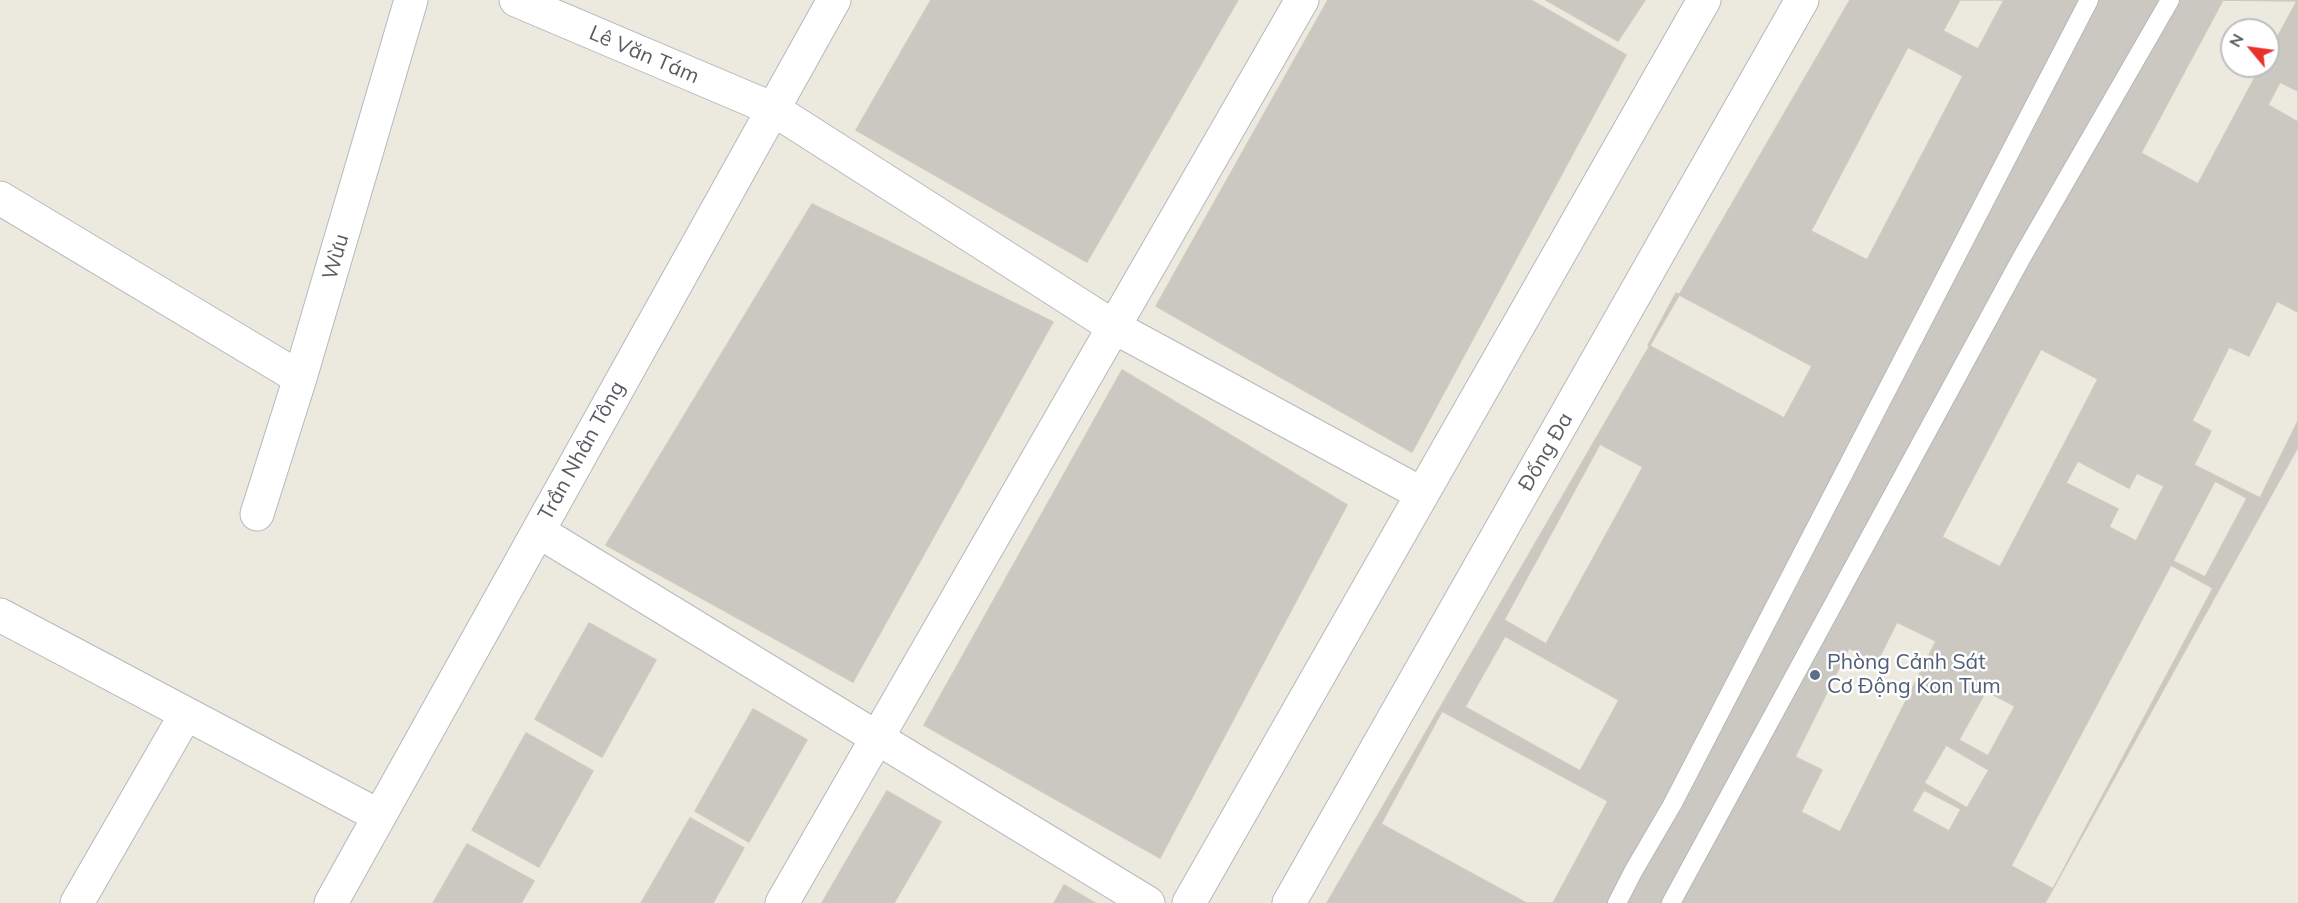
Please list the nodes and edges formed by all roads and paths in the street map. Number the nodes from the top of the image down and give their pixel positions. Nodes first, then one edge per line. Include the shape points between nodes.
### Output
1 (411, 0) edge
2 (516, 0) edge
3 (834, 0) edge
4 (1302, 0) edge
5 (1704, 0) edge
6 (1802, 0) edge
7 (2089, 0) edge
8 (2170, 0) edge
9 (773, 109) junction
10 (0, 198) edge
11 (1114, 327) junction
12 (300, 378) junction
13 (1422, 494) junction
14 (257, 514) dead end
15 (538, 531) junction
16 (0, 615) edge
17 (186, 714) junction
18 (877, 738) junction
19 (379, 816) junction
20 (78, 903) edge
21 (331, 903) edge
22 (782, 903) edge
23 (1148, 903) edge
24 (1189, 903) edge
25 (1289, 903) edge
26 (1617, 903) edge
27 (1671, 903) edge

1 - 12 street, Wừu
2 - 9 street, Lê Văn Tám
3 - 9 street, Trần Nhân Tông
4 - 11 street
5 - 13 street
6 - 25 street, Đống Đa
7 - 26 lane via 1672,805
8 - 27 lane via 2022,257
9 - 11 street, Lê Văn Tám
9 - 15 street, Trần Nhân Tông
10 - 12 street
11 - 13 street, Lê Văn Tám
11 - 18 street
12 - 14 street, Wừu
13 - 24 street
15 - 18 street
15 - 19 street, Trần Nhân Tông
16 - 17 street
17 - 19 street
17 - 20 street
18 - 22 street
18 - 23 street
19 - 21 street, Trần Nhân Tông

